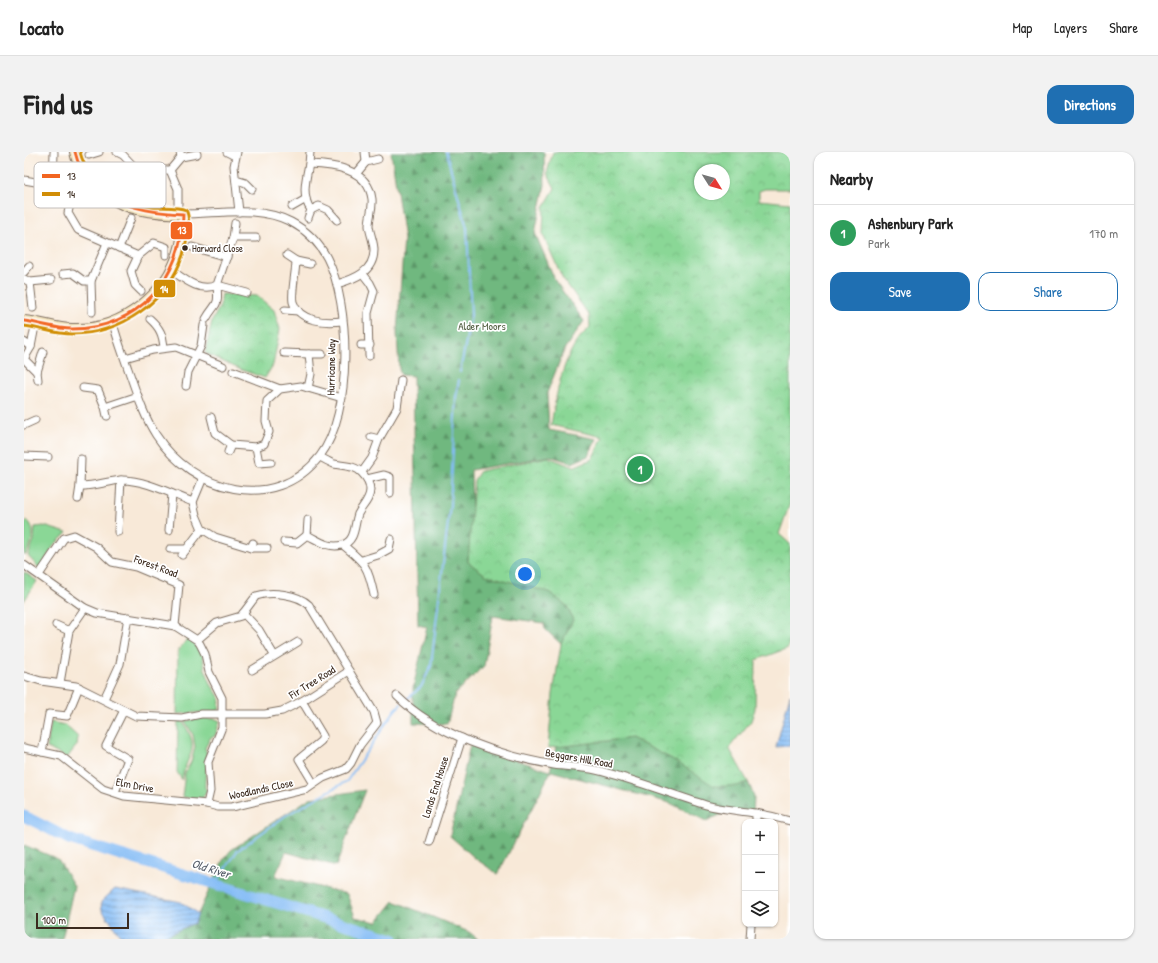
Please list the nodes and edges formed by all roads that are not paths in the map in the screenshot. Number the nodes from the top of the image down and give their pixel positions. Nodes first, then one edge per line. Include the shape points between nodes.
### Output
1 (54, 152) edge
2 (75, 152) edge
3 (99, 152) edge
4 (227, 152) edge
5 (310, 152) edge
6 (364, 152) edge
7 (121, 153) edge
8 (180, 154) edge
9 (197, 154) dead end
10 (236, 154) edge
11 (89, 155) dead end
12 (378, 159) dead end
13 (54, 162) edge
14 (78, 162) edge
15 (130, 162) edge
16 (366, 162) junction
17 (308, 164) junction
18 (166, 170) edge
19 (170, 170) junction
20 (356, 174) junction
21 (24, 180) edge
22 (236, 180) junction
23 (34, 182) edge
24 (252, 189) dead end
25 (306, 199) junction
26 (178, 204) dead end
27 (292, 207) dead end
28 (69, 208) edge
29 (138, 208) edge
30 (311, 210) junction
31 (240, 212) junction
32 (183, 214) junction
33 (132, 218) dead end
34 (308, 218) dead end
35 (337, 220) dead end
36 (235, 223) dead end
37 (233, 238) junction
38 (256, 238) dead end
39 (107, 243) junction
40 (192, 247) dead end
41 (119, 248) junction
42 (166, 255) dead end
43 (287, 255) dead end
44 (138, 256) junction
45 (227, 257) junction
46 (296, 261) junction
47 (310, 264) dead end
48 (171, 270) junction
49 (63, 274) dead end
50 (363, 274) junction
51 (51, 280) dead end
52 (27, 281) edge
53 (91, 281) junction
54 (336, 284) junction
55 (217, 285) junction
56 (141, 291) dead end
57 (247, 293) dead end
58 (33, 308) dead end
59 (285, 310) dead end
60 (298, 311) junction
61 (92, 312) dead end
62 (150, 319) dead end
63 (24, 321) edge
64 (342, 321) junction
65 (36, 322) junction
66 (113, 323) junction
67 (24, 342) edge
68 (361, 345) dead end
69 (370, 345) junction
70 (31, 347) junction
71 (164, 348) junction
72 (43, 352) dead end
73 (284, 353) dead end
74 (309, 354) junction
75 (322, 354) dead end
76 (196, 356) junction
77 (370, 356) dead end
78 (125, 358) junction
79 (24, 359) edge
80 (223, 366) dead end
81 (233, 371) dead end
82 (37, 372) junction
83 (38, 380) dead end
84 (401, 380) dead end
85 (186, 386) dead end
86 (83, 388) dead end
87 (308, 388) junction
88 (280, 389) junction
89 (138, 396) junction
90 (342, 398) junction
91 (105, 407) junction
92 (107, 416) dead end
93 (211, 417) dead end
94 (35, 420) dead end
95 (24, 424) edge
96 (371, 437) dead end
97 (379, 439) junction
98 (231, 444) junction
99 (256, 447) junction
100 (228, 452) dead end
101 (24, 456) edge
102 (48, 457) dead end
103 (320, 457) junction
104 (81, 459) dead end
105 (271, 462) dead end
106 (362, 472) junction
107 (203, 478) junction
108 (367, 479) junction
109 (121, 480) junction
110 (80, 486) junction
111 (390, 493) dead end
112 (172, 494) junction
113 (78, 498) dead end
114 (193, 502) junction
115 (308, 520) dead end
116 (202, 529) junction
117 (169, 530) dead end
118 (118, 532) dead end
119 (307, 535) junction
120 (390, 539) dead end
121 (284, 542) dead end
122 (343, 545) junction
123 (190, 548) junction
124 (267, 548) dead end
125 (170, 549) dead end
126 (182, 555) dead end
127 (362, 560) junction
128 (24, 566) edge
129 (39, 575) junction
130 (374, 595) dead end
131 (85, 608) junction
132 (243, 613) junction
133 (128, 617) junction
134 (56, 625) dead end
135 (175, 626) junction
136 (69, 631) junction
137 (197, 640) junction
138 (298, 642) dead end
139 (274, 655) junction
140 (252, 670) dead end
141 (349, 671) junction
142 (24, 676) edge
143 (60, 684) junction
144 (79, 687) junction
145 (397, 696) dead end
146 (104, 699) junction
147 (302, 701) junction
148 (124, 710) junction
149 (223, 714) junction
150 (462, 738) junction
151 (24, 748) edge
152 (42, 752) junction
153 (314, 784) junction
154 (115, 792) junction
155 (207, 804) junction
156 (756, 813) junction
157 (756, 819) edge
158 (790, 821) edge
159 (429, 842) dead end
160 (751, 927) edge
161 (750, 939) edge

1 - 13 street
2 - 14 street, Hurricane Way
3 - 11 street
4 - 10 street
5 - 17 street
6 - 16 street
7 - 15 street
8 - 9 street
8 - 19 street
10 - 22 street
12 - 16 street
16 - 20 street
17 - 20 street via 344,168
17 - 25 street
18 - 19 street
19 - 26 street via 178,189
20 - 50 street via 368,186 372,199 369,226 373,253 370,265
21 - 23 street
22 - 24 street via 246,183
22 - 31 street
25 - 27 street
25 - 30 street
28 - 39 street via 68,213 78,230
29 - 32 street, Hurricane Way
30 - 34 street
30 - 35 street via 319,206 328,210
31 - 32 street, Hurricane Way
31 - 54 street, Hurricane Way via 269,214 301,228 329,261
32 - 48 street via 181,244
33 - 41 street
36 - 37 street
37 - 38 street
37 - 45 street
39 - 41 street
39 - 53 street
40 - 45 street
41 - 44 street
42 - 44 street via 166,247 154,243
43 - 46 street
44 - 56 street via 131,271 135,285
45 - 55 street
46 - 47 street
46 - 60 street via 293,301
48 - 55 street via 202,287 211,288
48 - 66 street via 146,301 132,313
49 - 53 street via 73,273 84,281
50 - 54 street
50 - 69 street via 374,291 368,313
51 - 52 street
52 - 58 street
53 - 61 street
54 - 64 street, Hurricane Way
55 - 57 street
55 - 76 street via 218,300 205,322 201,346
59 - 60 street
60 - 64 street via 319,322
62 - 71 street via 158,326 163,336
63 - 65 street
64 - 90 street, Hurricane Way via 345,370
65 - 66 street via 71,329 95,328
65 - 70 street
66 - 78 street, Hurricane Way
67 - 70 street
68 - 69 street
69 - 77 street
70 - 79 street
71 - 76 street via 176,347
71 - 78 street
72 - 82 street
73 - 74 street
74 - 75 street
74 - 87 street via 311,374
76 - 80 street
76 - 85 street via 188,372
78 - 89 street, Hurricane Way
79 - 82 street
81 - 88 street
82 - 83 street
84 - 97 street via 397,408
86 - 91 street via 98,390
87 - 88 street
87 - 90 street
88 - 99 street via 267,401 266,421 269,432 264,444
89 - 91 street
89 - 107 street, Hurricane Way via 148,422 159,440 180,463
90 - 103 street, Hurricane Way via 335,428
91 - 92 street
93 - 98 street via 215,433
94 - 95 street
96 - 97 street
97 - 106 street via 372,458
98 - 99 street
98 - 100 street
99 - 105 street via 256,465
101 - 102 street
103 - 106 street via 333,464
103 - 107 street, Hurricane Way via 298,477 271,488 240,490
104 - 110 street
106 - 108 street
107 - 114 street
108 - 111 street via 384,475 393,476
108 - 122 street via 370,488 368,501 358,515 356,530
109 - 110 street via 95,486
109 - 112 street via 135,481
109 - 118 street via 125,498
110 - 113 street
112 - 114 street
112 - 117 street
114 - 116 street
115 - 119 street
116 - 123 street
116 - 124 street via 237,547 252,545
119 - 121 street via 297,543
119 - 122 street via 330,546
120 - 127 street via 389,549
122 - 127 street
123 - 125 street
123 - 126 street
127 - 130 street via 370,573
128 - 129 street
129 - 131 street
129 - 135 street, Forest Road via 64,538 74,535 96,547 112,562 136,568 179,585
131 - 133 street via 97,613
131 - 136 street
132 - 137 street via 237,618 217,623
132 - 139 street via 259,630
132 - 141 street via 253,598 263,594 303,600 310,605
133 - 135 street
133 - 146 street via 120,664
134 - 136 street
135 - 137 street
136 - 143 street
137 - 149 street via 203,649 209,672 221,694
138 - 139 street
139 - 140 street
141 - 147 street, Fir Tree Road
141 - 153 street, Fir Tree Road via 374,712 377,723 360,745 352,764
142 - 143 street
143 - 144 street
144 - 146 street
144 - 152 street via 66,716 49,714
145 - 150 street, Beggars Hill Road via 419,714
146 - 148 street
147 - 149 street, Fir Tree Road via 286,710 276,712
147 - 153 street via 323,738 299,759
148 - 149 street, Fir Tree Road via 140,717 182,718 201,714
148 - 154 street via 106,746 128,758
149 - 155 street via 222,727 208,762 210,791
150 - 156 street, Beggars Hill Road via 500,753 554,765 595,770 707,805
150 - 159 street, Lands End House
151 - 152 street, Elm Drive
152 - 154 street, Elm Drive via 61,756 103,789
153 - 155 street, Woodlands Close via 301,792 239,806 218,807
154 - 155 street, Elm Drive via 124,796
156 - 157 street
156 - 158 street, Beggars Hill Road
160 - 161 street

